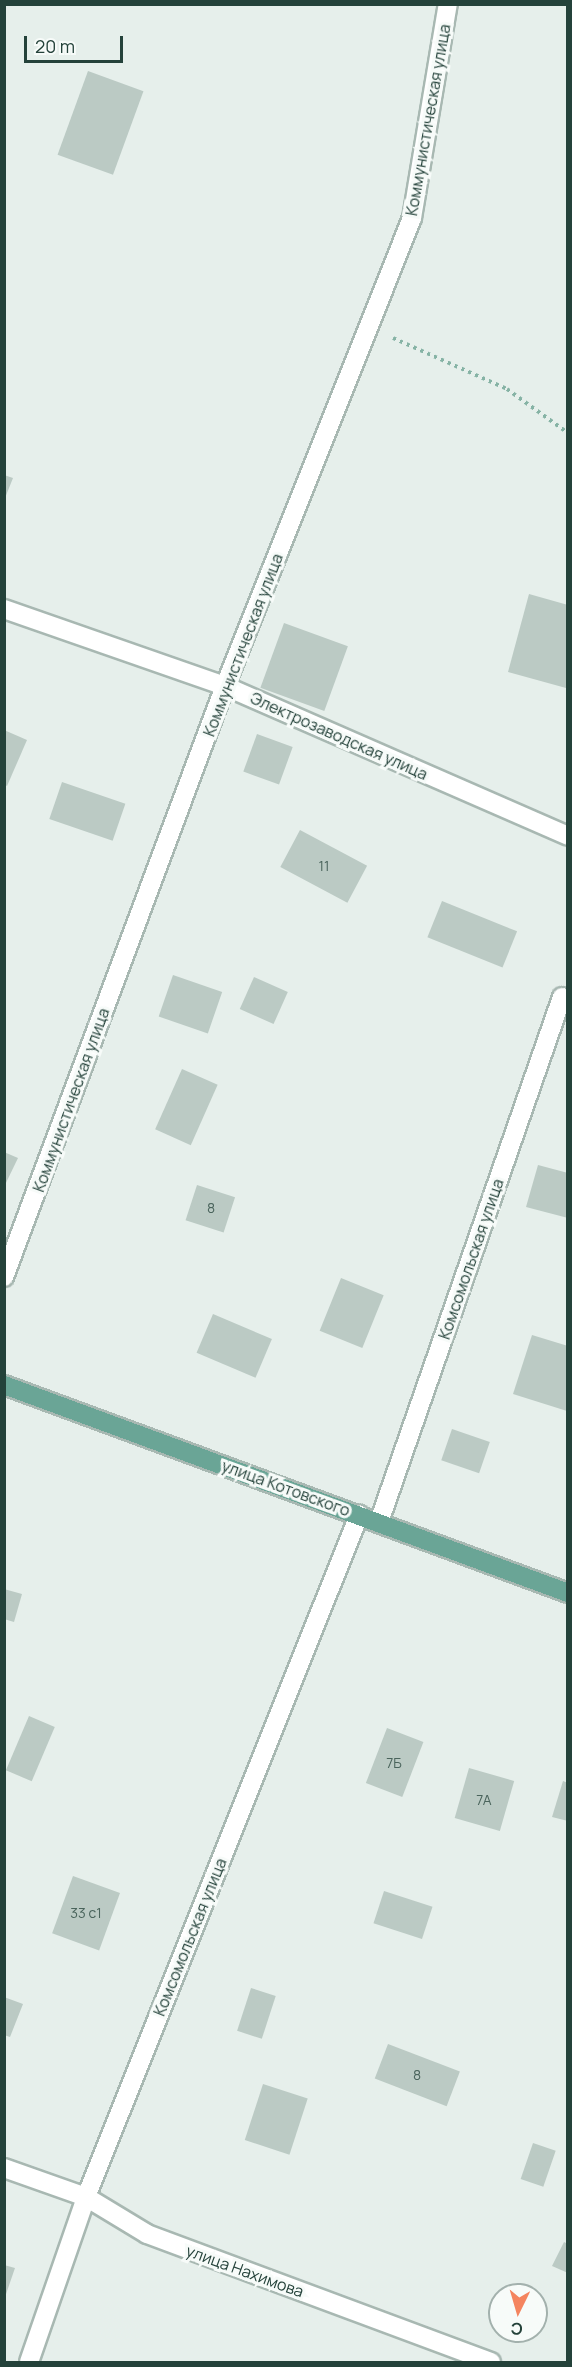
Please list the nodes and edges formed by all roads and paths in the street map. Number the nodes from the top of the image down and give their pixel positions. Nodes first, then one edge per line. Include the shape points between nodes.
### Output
1 (448, 4) edge
2 (391, 337) dead end
3 (567, 433) edge
4 (4, 609) edge
5 (225, 686) junction
6 (567, 836) edge
7 (562, 997) dead end
8 (4, 1277) edge
9 (4, 1385) edge
10 (360, 1515) junction
11 (380, 1522) junction
12 (567, 1593) edge
13 (4, 2168) edge
14 (86, 2197) junction
15 (29, 2362) edge
16 (491, 2362) edge

1 - 5 street, Коммунистическая улица via 412,218
2 - 3 path via 507,389
4 - 5 street, Электрозаводская улица
5 - 6 street, Электрозаводская улица
5 - 8 street, Коммунистическая улица
7 - 11 street, Комсомольская улица
9 - 10 main road, улица Котовского
10 - 11 main road, улица Котовского
10 - 14 street, Комсомольская улица
11 - 12 main road, улица Котовского
13 - 14 street, улица Нахимова
14 - 15 street, Комсомольская улица
14 - 16 street, улица Нахимова via 147,2234

